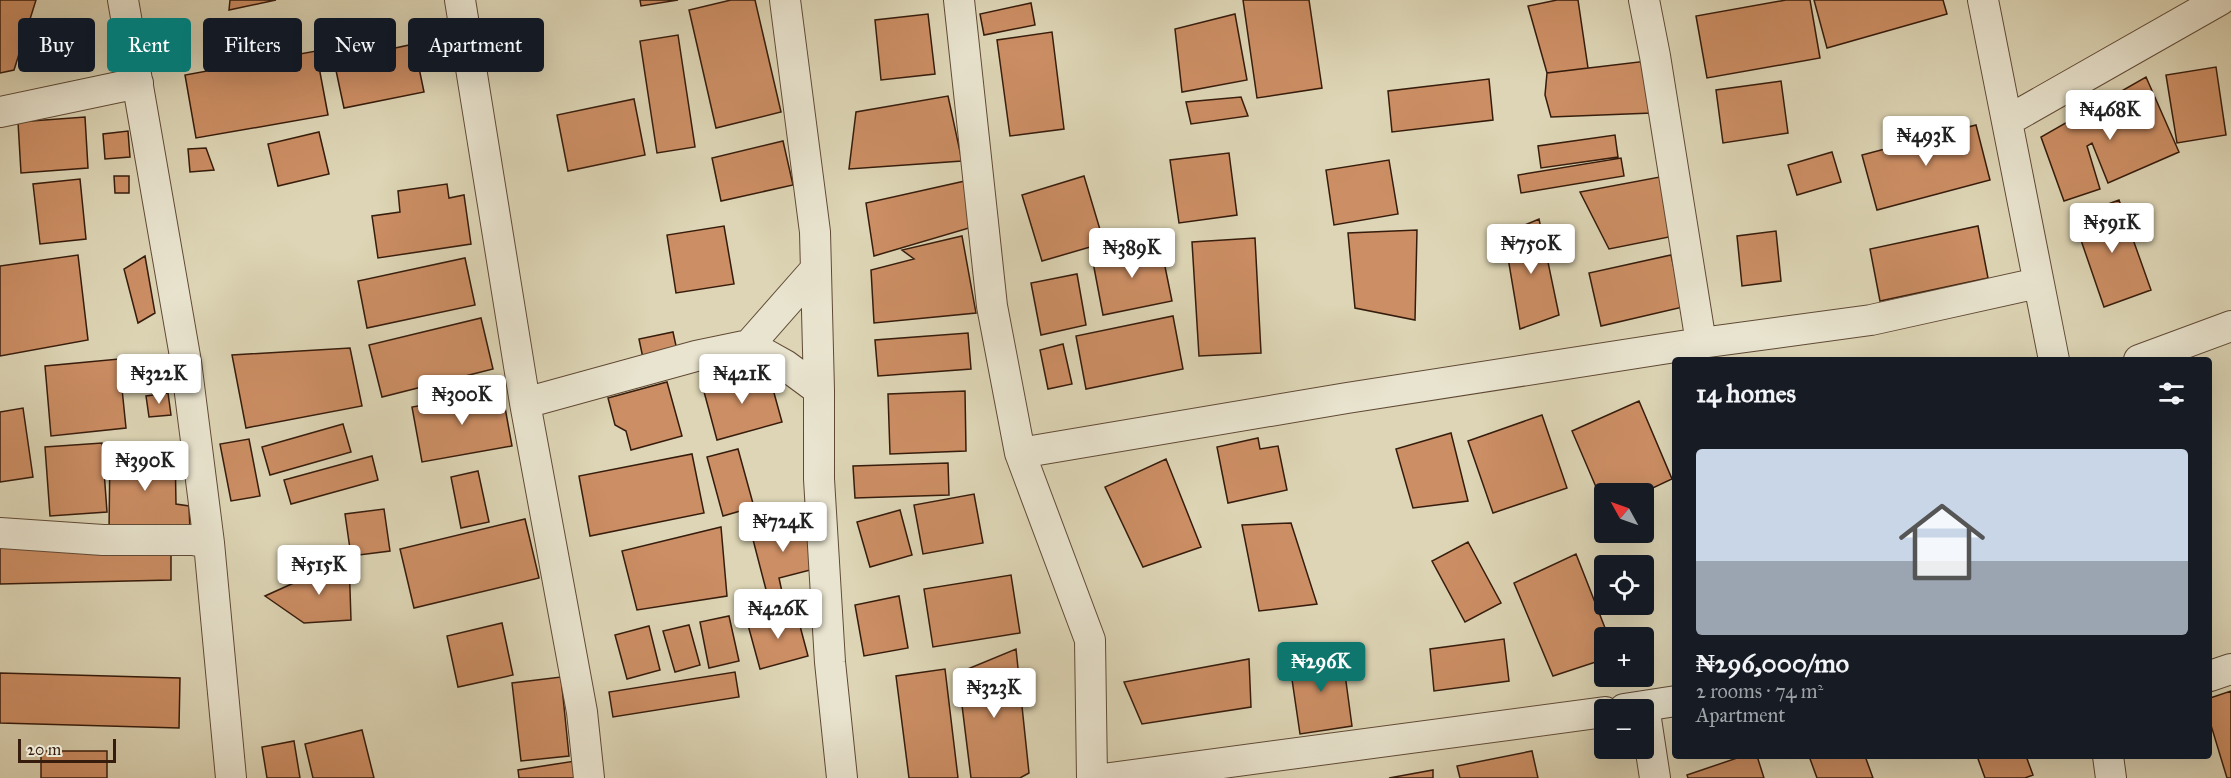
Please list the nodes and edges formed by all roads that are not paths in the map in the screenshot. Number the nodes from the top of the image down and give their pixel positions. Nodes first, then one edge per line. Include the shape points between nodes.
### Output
1 (123, 0) edge
2 (460, 0) edge
3 (785, 0) edge
4 (959, 0) edge
5 (1644, 0) edge
6 (1983, 0) edge
7 (2220, 0) edge
8 (138, 83) junction
9 (0, 112) edge
10 (2007, 122) junction
11 (815, 270) junction
12 (2038, 283) junction
13 (2231, 326) edge
14 (1701, 344) junction
15 (749, 345) junction
16 (2053, 357) edge
17 (2147, 357) edge
18 (819, 390) junction
19 (525, 403) junction
20 (1020, 453) junction
21 (0, 533) edge
22 (209, 543) junction
23 (2231, 669) edge
24 (2212, 675) edge
25 (1672, 702) edge
26 (1654, 704) edge
27 (1594, 713) edge
28 (1648, 759) edge
29 (2108, 759) edge
30 (231, 778) edge
31 (590, 778) edge
32 (842, 778) edge
33 (1092, 778) edge
34 (1110, 778) edge
35 (1654, 778) edge
36 (2111, 778) edge

1 - 8 street
2 - 19 street
3 - 11 street via 815,232
4 - 20 street via 992,306
5 - 14 street
6 - 10 street
7 - 10 street
8 - 9 street
8 - 22 street via 186,362
10 - 12 street
11 - 15 street
11 - 18 street
12 - 14 street via 1871,320
12 - 16 street
13 - 17 street
14 - 20 street
15 - 18 street
15 - 19 street
18 - 32 street via 819,478 830,662
19 - 31 street via 582,712
20 - 33 street via 1090,640
21 - 22 street
22 - 30 street
23 - 24 street
25 - 26 street
27 - 34 street
28 - 35 street
29 - 36 street

